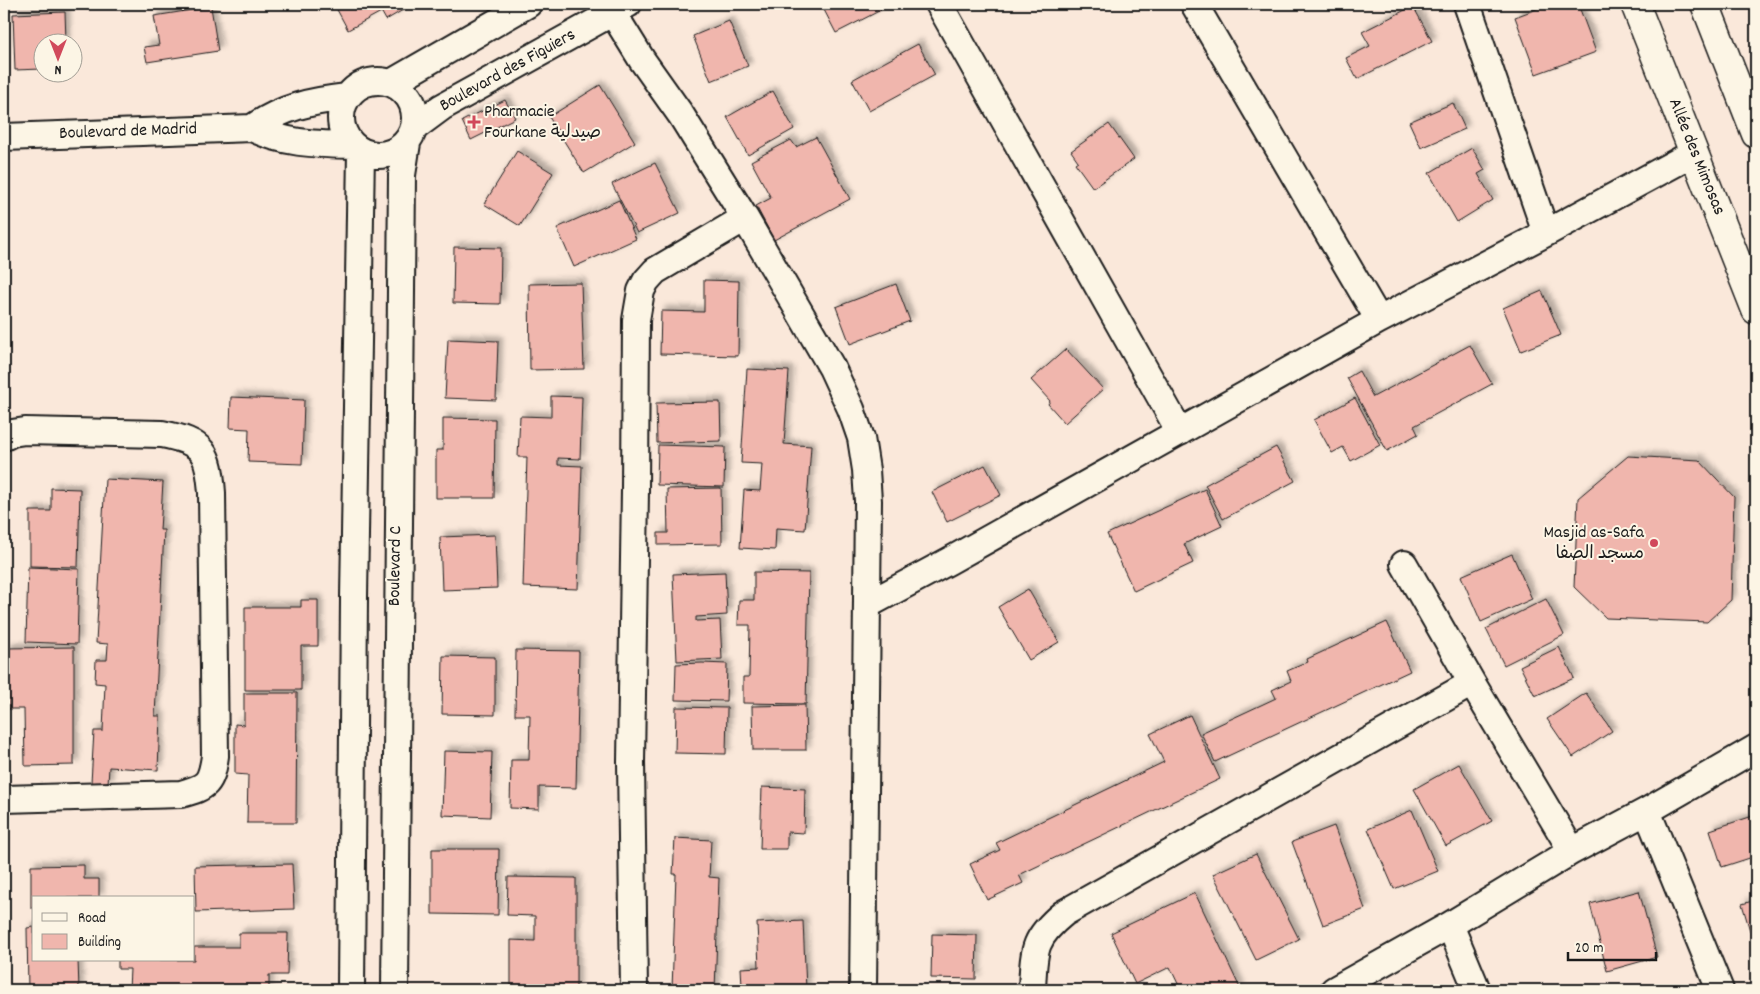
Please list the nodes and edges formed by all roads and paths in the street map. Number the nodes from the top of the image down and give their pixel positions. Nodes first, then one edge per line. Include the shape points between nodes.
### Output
1 (528, 4) edge
2 (939, 4) edge
3 (1194, 4) edge
4 (1467, 4) edge
5 (1635, 4) edge
6 (1705, 4) edge
7 (621, 8) edge
8 (391, 83) junction
9 (347, 97) junction
10 (252, 128) junction
11 (1756, 134) edge
12 (411, 135) junction
13 (4, 137) edge
14 (356, 148) junction
15 (1694, 153) junction
16 (745, 218) junction
17 (1546, 233) junction
18 (1756, 310) edge
19 (1379, 320) junction
20 (1180, 432) junction
21 (4, 437) edge
22 (1404, 564) dead end
23 (867, 605) junction
24 (1472, 683) junction
25 (1756, 748) edge
26 (4, 799) edge
27 (1646, 811) junction
28 (1572, 851) junction
29 (1450, 925) junction
30 (351, 990) edge
31 (395, 990) edge
32 (634, 990) edge
33 (863, 990) edge
34 (1032, 990) edge
35 (1334, 990) edge
36 (1477, 990) edge
37 (1720, 990) edge

1 - 8 street
2 - 20 street
3 - 19 street
4 - 17 street
5 - 15 main road, Allée des Mimosas
6 - 11 main road
7 - 12 street, Boulevard des Figuiers via 442,107
7 - 16 street via 642,60 681,115
8 - 9 street via 367,82
8 - 12 street via 411,100 415,113
9 - 10 street, Boulevard de Madrid via 302,104 270,116
9 - 14 street via 341,121 344,134
10 - 13 street, Boulevard de Madrid
10 - 14 street, Boulevard de Madrid via 279,139
12 - 14 street via 397,150 385,155 373,155
12 - 31 street, Boulevard C via 402,175
14 - 30 street
15 - 17 street
15 - 18 main road, Allée des Mimosas
16 - 23 street via 832,368 858,431 868,501
16 - 32 street via 655,271 646,280 637,304 631,762
17 - 19 street
19 - 20 street
20 - 23 street
21 - 26 street via 25,431 162,434 193,443 206,457 212,493 215,756 212,773 202,788 180,794
22 - 24 street
23 - 33 street
24 - 28 street
24 - 34 street via 1064,913 1047,927 1038,942
25 - 27 street
27 - 28 street
27 - 37 street
28 - 29 street
29 - 35 street
29 - 36 street

